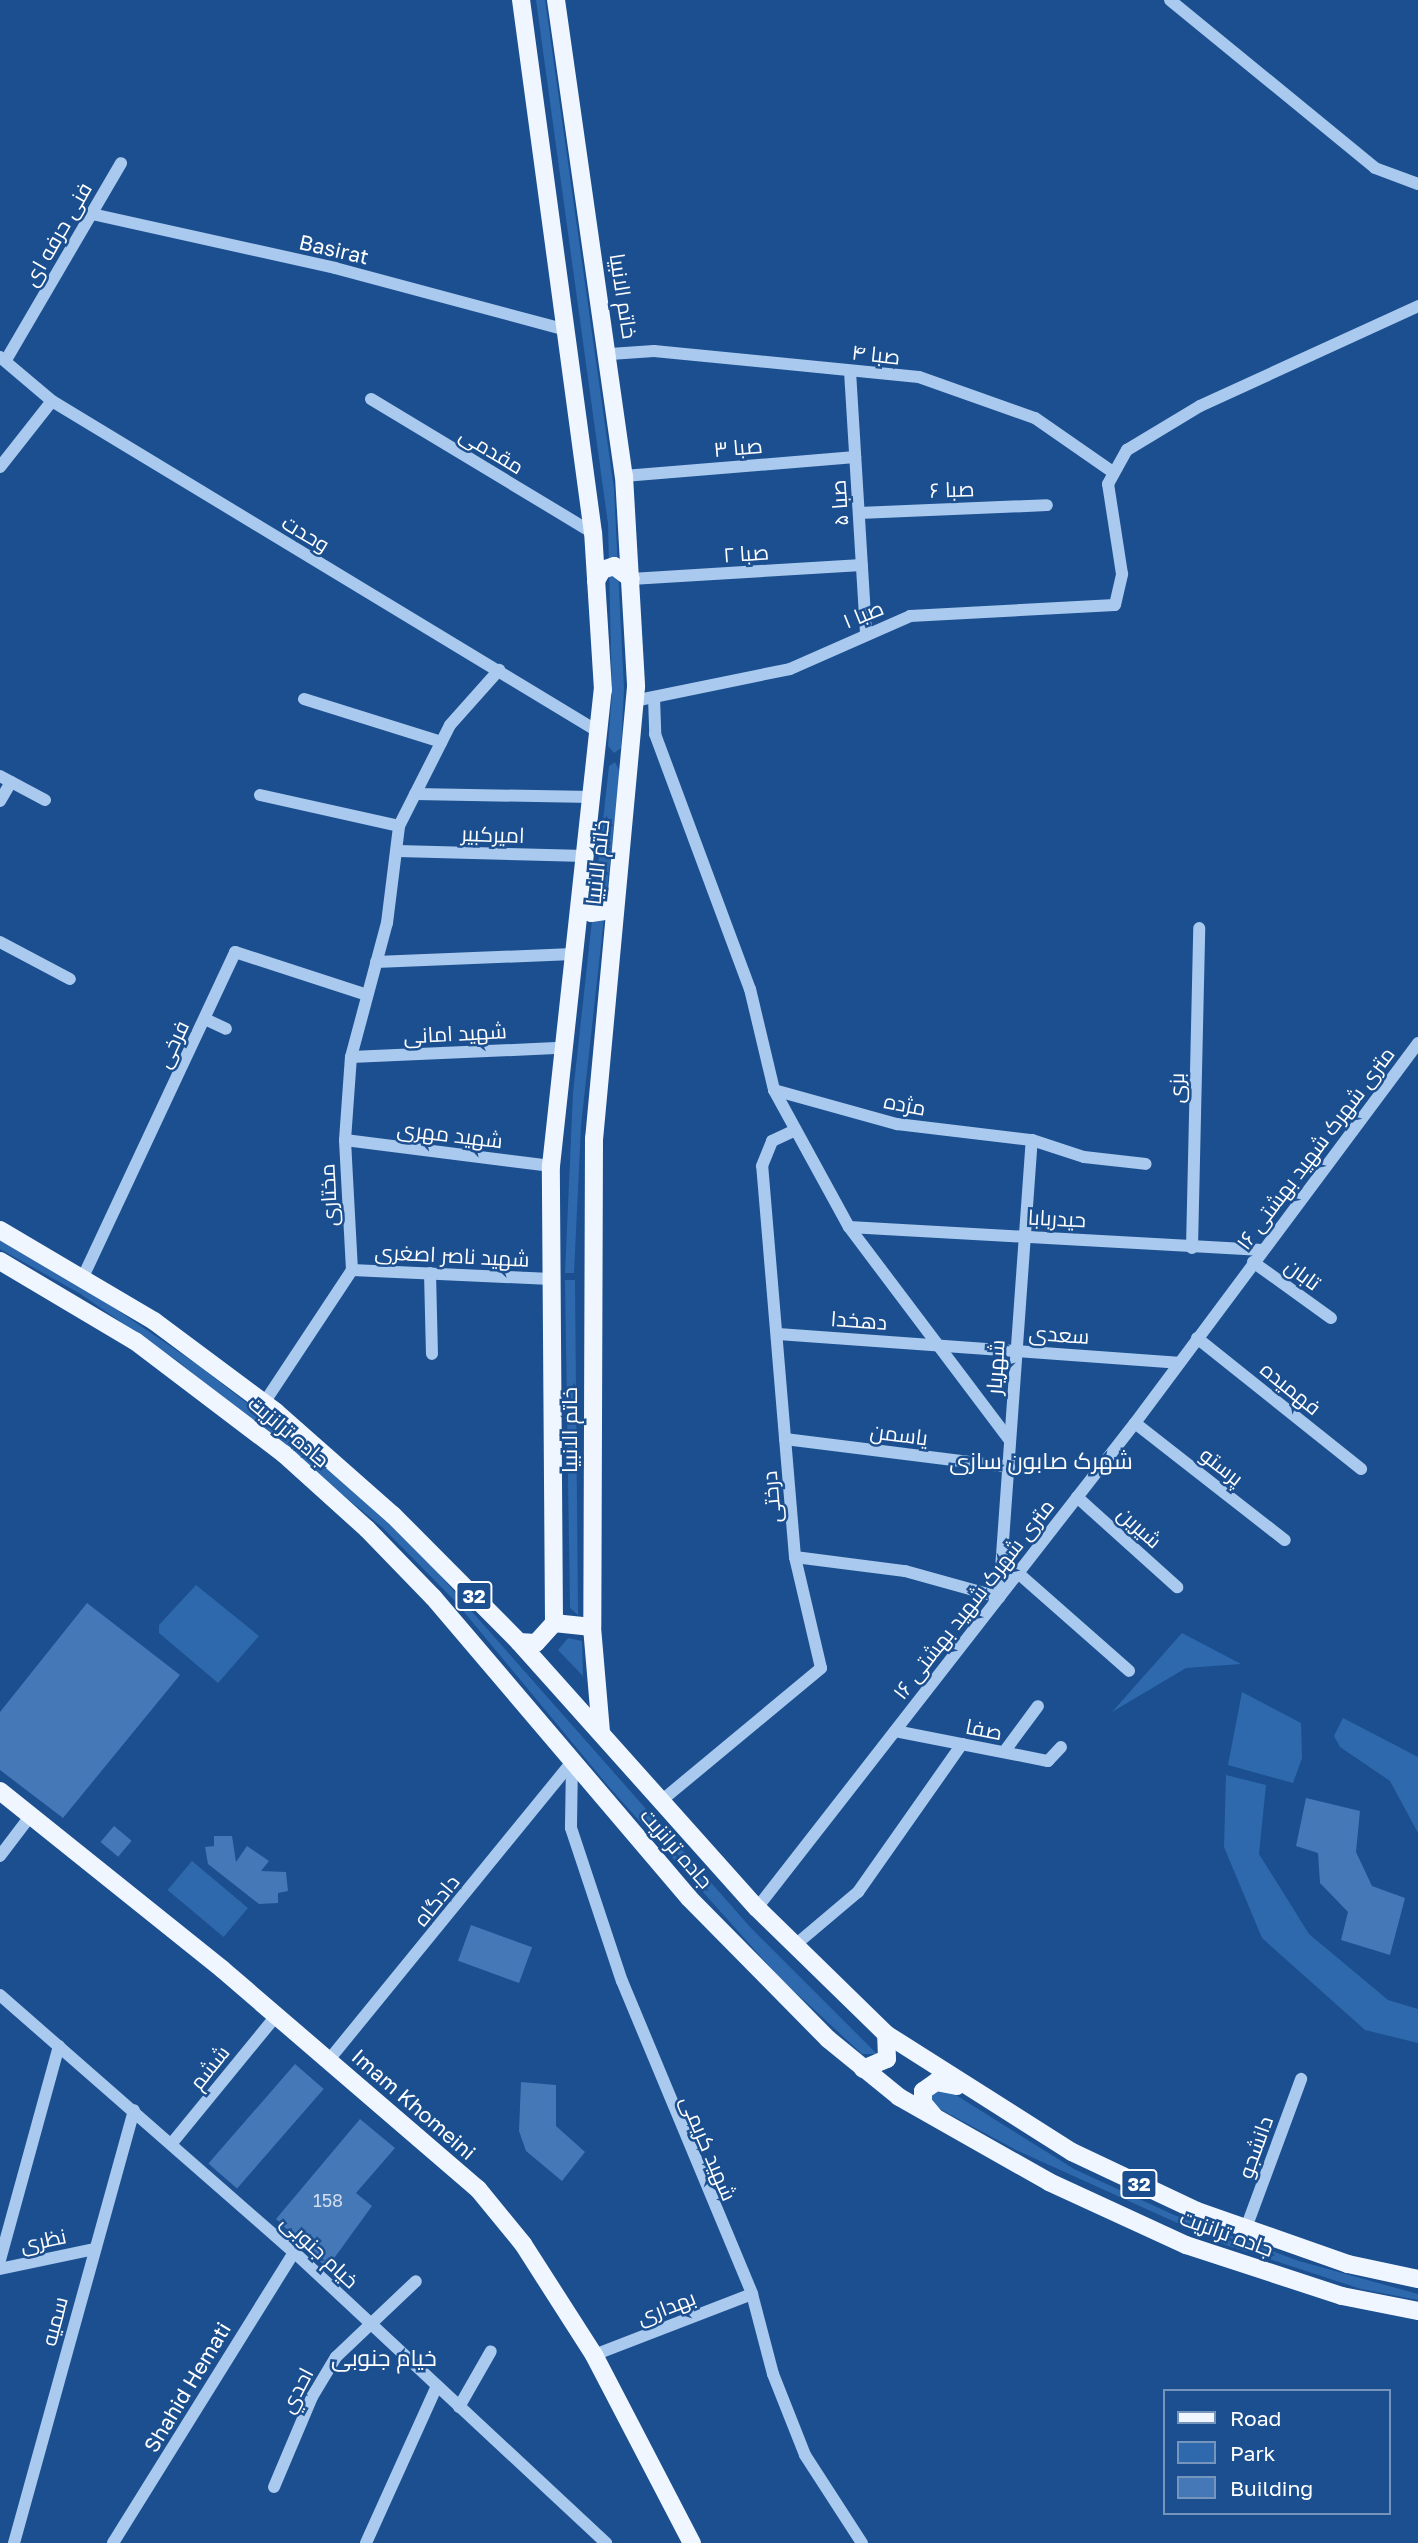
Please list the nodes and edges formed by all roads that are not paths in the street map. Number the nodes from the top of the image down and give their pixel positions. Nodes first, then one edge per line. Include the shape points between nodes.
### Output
1 (521, 0) edge
2 (556, 0) edge
3 (1170, 0) edge
4 (121, 163) dead end
5 (1418, 184) edge
6 (92, 214) junction
7 (1418, 306) edge
8 (567, 330) junction
9 (610, 354) junction
10 (3, 358) edge
11 (850, 371) junction
12 (371, 400) dead end
13 (52, 401) junction
14 (855, 457) junction
15 (0, 467) edge
16 (1114, 473) junction
17 (624, 476) junction
18 (1047, 505) dead end
19 (859, 513) junction
20 (593, 533) junction
21 (862, 565) junction
22 (631, 579) junction
23 (596, 581) junction
24 (866, 633) junction
25 (499, 670) junction
26 (654, 697) junction
27 (304, 699) dead end
28 (634, 701) junction
29 (599, 732) junction
30 (441, 742) junction
31 (5, 779) edge
32 (260, 794) dead end
33 (415, 794) junction
34 (593, 797) junction
35 (0, 800) edge
36 (45, 800) dead end
37 (399, 826) junction
38 (398, 850) junction
39 (586, 856) junction
40 (581, 893) junction
41 (616, 896) junction
42 (1199, 928) dead end
43 (0, 942) edge
44 (573, 954) junction
45 (376, 962) junction
46 (70, 979) dead end
47 (367, 995) junction
48 (205, 1019) junction
49 (226, 1029) dead end
50 (1418, 1044) edge
51 (561, 1048) junction
52 (351, 1058) junction
53 (774, 1090) junction
54 (796, 1130) junction
55 (345, 1140) junction
56 (1032, 1140) junction
57 (1146, 1164) dead end
58 (551, 1166) junction
59 (849, 1227) junction
60 (0, 1230) edge
61 (1025, 1236) junction
62 (1192, 1248) junction
63 (1262, 1250) junction
64 (0, 1261) edge
65 (1253, 1262) junction
66 (352, 1270) junction
67 (429, 1273) junction
68 (83, 1277) junction
69 (551, 1279) junction
70 (1331, 1318) dead end
71 (778, 1334) junction
72 (1197, 1338) junction
73 (938, 1345) junction
74 (1016, 1350) junction
75 (432, 1354) dead end
76 (1178, 1363) junction
77 (264, 1404) junction
78 (1135, 1423) junction
79 (785, 1439) junction
80 (1009, 1439) junction
81 (1009, 1466) junction
82 (1361, 1469) dead end
83 (1077, 1497) junction
84 (1285, 1540) dead end
85 (795, 1557) junction
86 (1018, 1573) junction
87 (1177, 1587) dead end
88 (999, 1597) junction
89 (554, 1623) junction
90 (592, 1627) junction
91 (519, 1642) junction
92 (1129, 1671) dead end
93 (1038, 1706) dead end
94 (895, 1731) junction
95 (601, 1733) junction
96 (962, 1744) junction
97 (1061, 1747) dead end
98 (1004, 1752) junction
99 (572, 1762) junction
100 (0, 1791) edge
101 (661, 1801) junction
102 (31, 1815) junction
103 (0, 1856) edge
104 (757, 1908) junction
105 (794, 1947) junction
106 (0, 1995) edge
107 (275, 2017) junction
108 (886, 2034) junction
109 (58, 2046) junction
110 (328, 2060) junction
111 (863, 2069) junction
112 (1301, 2079) dead end
113 (963, 2088) junction
114 (134, 2110) junction
115 (942, 2124) junction
116 (172, 2143) junction
117 (1246, 2228) junction
118 (94, 2249) junction
119 (294, 2252) junction
120 (0, 2260) edge
121 (0, 2269) edge
122 (1418, 2279) edge
123 (416, 2281) dead end
124 (752, 2294) junction
125 (1418, 2311) edge
126 (373, 2326) junction
127 (491, 2351) dead end
128 (594, 2355) junction
129 (437, 2386) junction
130 (459, 2407) junction
131 (274, 2487) dead end
132 (859, 2539) edge
133 (599, 2540) edge
134 (14, 2543) edge
135 (113, 2543) edge
136 (366, 2543) edge
137 (692, 2543) edge
138 (843, 2543) edge

1 - 8 main road, خاتم الانبیا
2 - 9 main road, خاتم الانبیا
3 - 5 street via 1375,168
4 - 6 street, فنی حرفه ای
6 - 8 street, Basirat via 335,268
6 - 10 street, فنی حرفه ای
7 - 16 street via 1200,406 1128,450
8 - 20 main road, خاتم الانبیا
9 - 11 street, صبا ۴ via 654,351
9 - 17 main road, خاتم الانبیا
10 - 13 street, وحدت
11 - 14 street, صبا ۵
11 - 16 street, صبا ۴ via 919,377 1035,418
12 - 20 street, مقدمی
13 - 15 street
13 - 25 street, وحدت
14 - 17 street, صبا ۳
14 - 19 street, صبا ۵
16 - 24 street, صبا ۱ via 1108,484 1110,519 1122,575 1115,605 909,616
17 - 22 main road, خاتم الانبیا
18 - 19 street, صبا ۶
19 - 21 street, صبا ۵
20 - 23 main road, خاتم الانبیا
21 - 22 street, صبا ۲
21 - 24 street, صبا ۵
22 - 23 main road via 614,566 602,570
22 - 28 main road, خاتم الانبیا
23 - 29 main road, خاتم الانبیا via 603,690
24 - 26 street, صبا ۱ via 790,670
25 - 29 street, وحدت
25 - 30 street, مختاری
26 - 28 street, صبا ۱
26 - 53 street via 656,734 750,989
27 - 30 street
28 - 41 main road, خاتم الانبیا
29 - 34 main road, خاتم الانبیا
30 - 33 street, مختاری
31 - 35 street
31 - 36 street
32 - 37 street
33 - 34 street
33 - 37 street, مختاری
34 - 39 main road, خاتم الانبیا
37 - 38 street, مختاری
38 - 39 street, امیرکبیر
38 - 45 street, مختاری
39 - 40 main road, خاتم الانبیا
40 - 41 main road via 590,914 605,911
40 - 44 main road, خاتم الانبیا
41 - 90 main road, خاتم الانبیا via 594,1138
42 - 62 street, بزی
43 - 46 street
44 - 45 street
44 - 51 main road, خاتم الانبیا
45 - 47 street, مختاری
47 - 48 street, فرخی via 234,952
47 - 52 street, مختاری
48 - 49 street
48 - 68 street, فرخی
50 - 63 street, ۱۶ متری شهرک شهيد بهشتی
51 - 52 street, شهید امانی
51 - 58 main road, خاتم الانبیا
52 - 55 street, مختاری
53 - 54 street
53 - 56 street, مژده via 897,1124
54 - 59 street
54 - 71 street, درختی via 772,1141 762,1166
55 - 58 street, شهید مهری
55 - 66 street, مختاری
56 - 57 street, مژده via 1084,1157
56 - 61 street, شهریار
58 - 69 main road, خاتم الانبیا
59 - 61 street, حیدربابا
59 - 73 street
60 - 68 main road, جاده ترانزیت / 32
61 - 62 street, حیدربابا
61 - 74 street, شهریار
62 - 63 street, حیدربابا
63 - 65 street, ۱۶ متری شهرک شهيد بهشتی
64 - 99 main road, جاده ترانزیت / 32 via 135,1341 284,1454 433,1597
65 - 70 street, تابان
65 - 72 street, ۱۶ متری شهرک شهيد بهشتی
66 - 67 street, شهید ناصر اصغری
66 - 77 street
67 - 69 street, شهید ناصر اصغری
67 - 75 street
68 - 77 main road, جاده ترانزیت / 32 via 154,1321
69 - 89 main road, خاتم الانبیا
71 - 73 street, دهخدا
71 - 79 street, درختی
72 - 76 street, ۱۶ متری شهرک شهيد بهشتی
72 - 82 street, فهمیده
73 - 74 street, سعدی
73 - 80 street
74 - 76 street, سعدی
74 - 80 street, شهریار
76 - 78 street, ۱۶ متری شهرک شهيد بهشتی
77 - 91 main road, جاده ترانزیت / 32 via 393,1515
78 - 83 street, ۱۶ متری شهرک شهيد بهشتی
78 - 84 street, پرستو
79 - 81 street, یاسمن
79 - 85 street, درختی
80 - 81 street, شهریار
81 - 88 street, شهریار
83 - 86 street, ۱۶ متری شهرک شهيد بهشتی
83 - 87 street, شیرین
85 - 88 street via 905,1571
85 - 101 street, درختی via 821,1668
86 - 88 street, ۱۶ متری شهرک شهيد بهشتی
86 - 92 street
88 - 94 street, ۱۶ متری شهرک شهيد بهشتی
89 - 90 main road
89 - 91 main road via 536,1643
90 - 95 main road, خاتم الانبیا
91 - 95 main road, جاده ترانزیت / 32
93 - 98 street
94 - 96 street, صفا
94 - 104 street, ۱۶ متری شهرک شهيد بهشتی
95 - 101 main road, جاده ترانزیت / 32
96 - 98 street, صفا
96 - 105 street via 858,1892
97 - 98 street, صفا via 1048,1761
99 - 110 street, دادگاه
99 - 111 main road, جاده ترانزیت / 32 via 689,1898
99 - 124 street, شهید کریمی via 571,1828 588,1888 663,2088
100 - 102 main road, Imam Khomeini
101 - 104 main road, جاده ترانزیت / 32
102 - 103 street
102 - 107 main road, Imam Khomeini
104 - 105 main road, جاده ترانزیت / 32
105 - 108 main road, جاده ترانزیت / 32
106 - 109 street, خیام جنوبی
107 - 110 main road, Imam Khomeini
107 - 116 street, ششم
108 - 111 main road via 887,2059
108 - 113 main road, جاده ترانزیت / 32
109 - 114 street, خیام جنوبی
109 - 120 street
110 - 128 main road, Imam Khomeini via 478,2189 523,2244
111 - 115 main road, جاده ترانزیت / 32
112 - 117 street, دانشجو
113 - 115 main road via 936,2082 923,2091 923,2103
113 - 117 main road, جاده ترانزیت / 32 via 1072,2152
114 - 116 street, خیام جنوبی
114 - 118 street, سميه
115 - 125 main road, جاده ترانزیت / 32 via 1049,2182 1186,2245 1342,2296
116 - 119 street, خیام جنوبی
117 - 122 main road, جاده ترانزیت / 32 via 1348,2264
118 - 121 street, نظری
118 - 134 street, سميه
119 - 126 street, خیام جنوبی
119 - 135 street, Shahid Hemati
123 - 126 street, احدي
124 - 128 street, بهداری
124 - 132 street, شهید کریمی via 773,2374 805,2455
126 - 129 street, خیام جنوبی
126 - 131 street, احدي via 336,2357 312,2397
127 - 130 street
128 - 137 main road, Imam Khomeini
129 - 130 street, خیام جنوبی
129 - 136 street
130 - 133 street, خیام جنوبی
132 - 138 street

